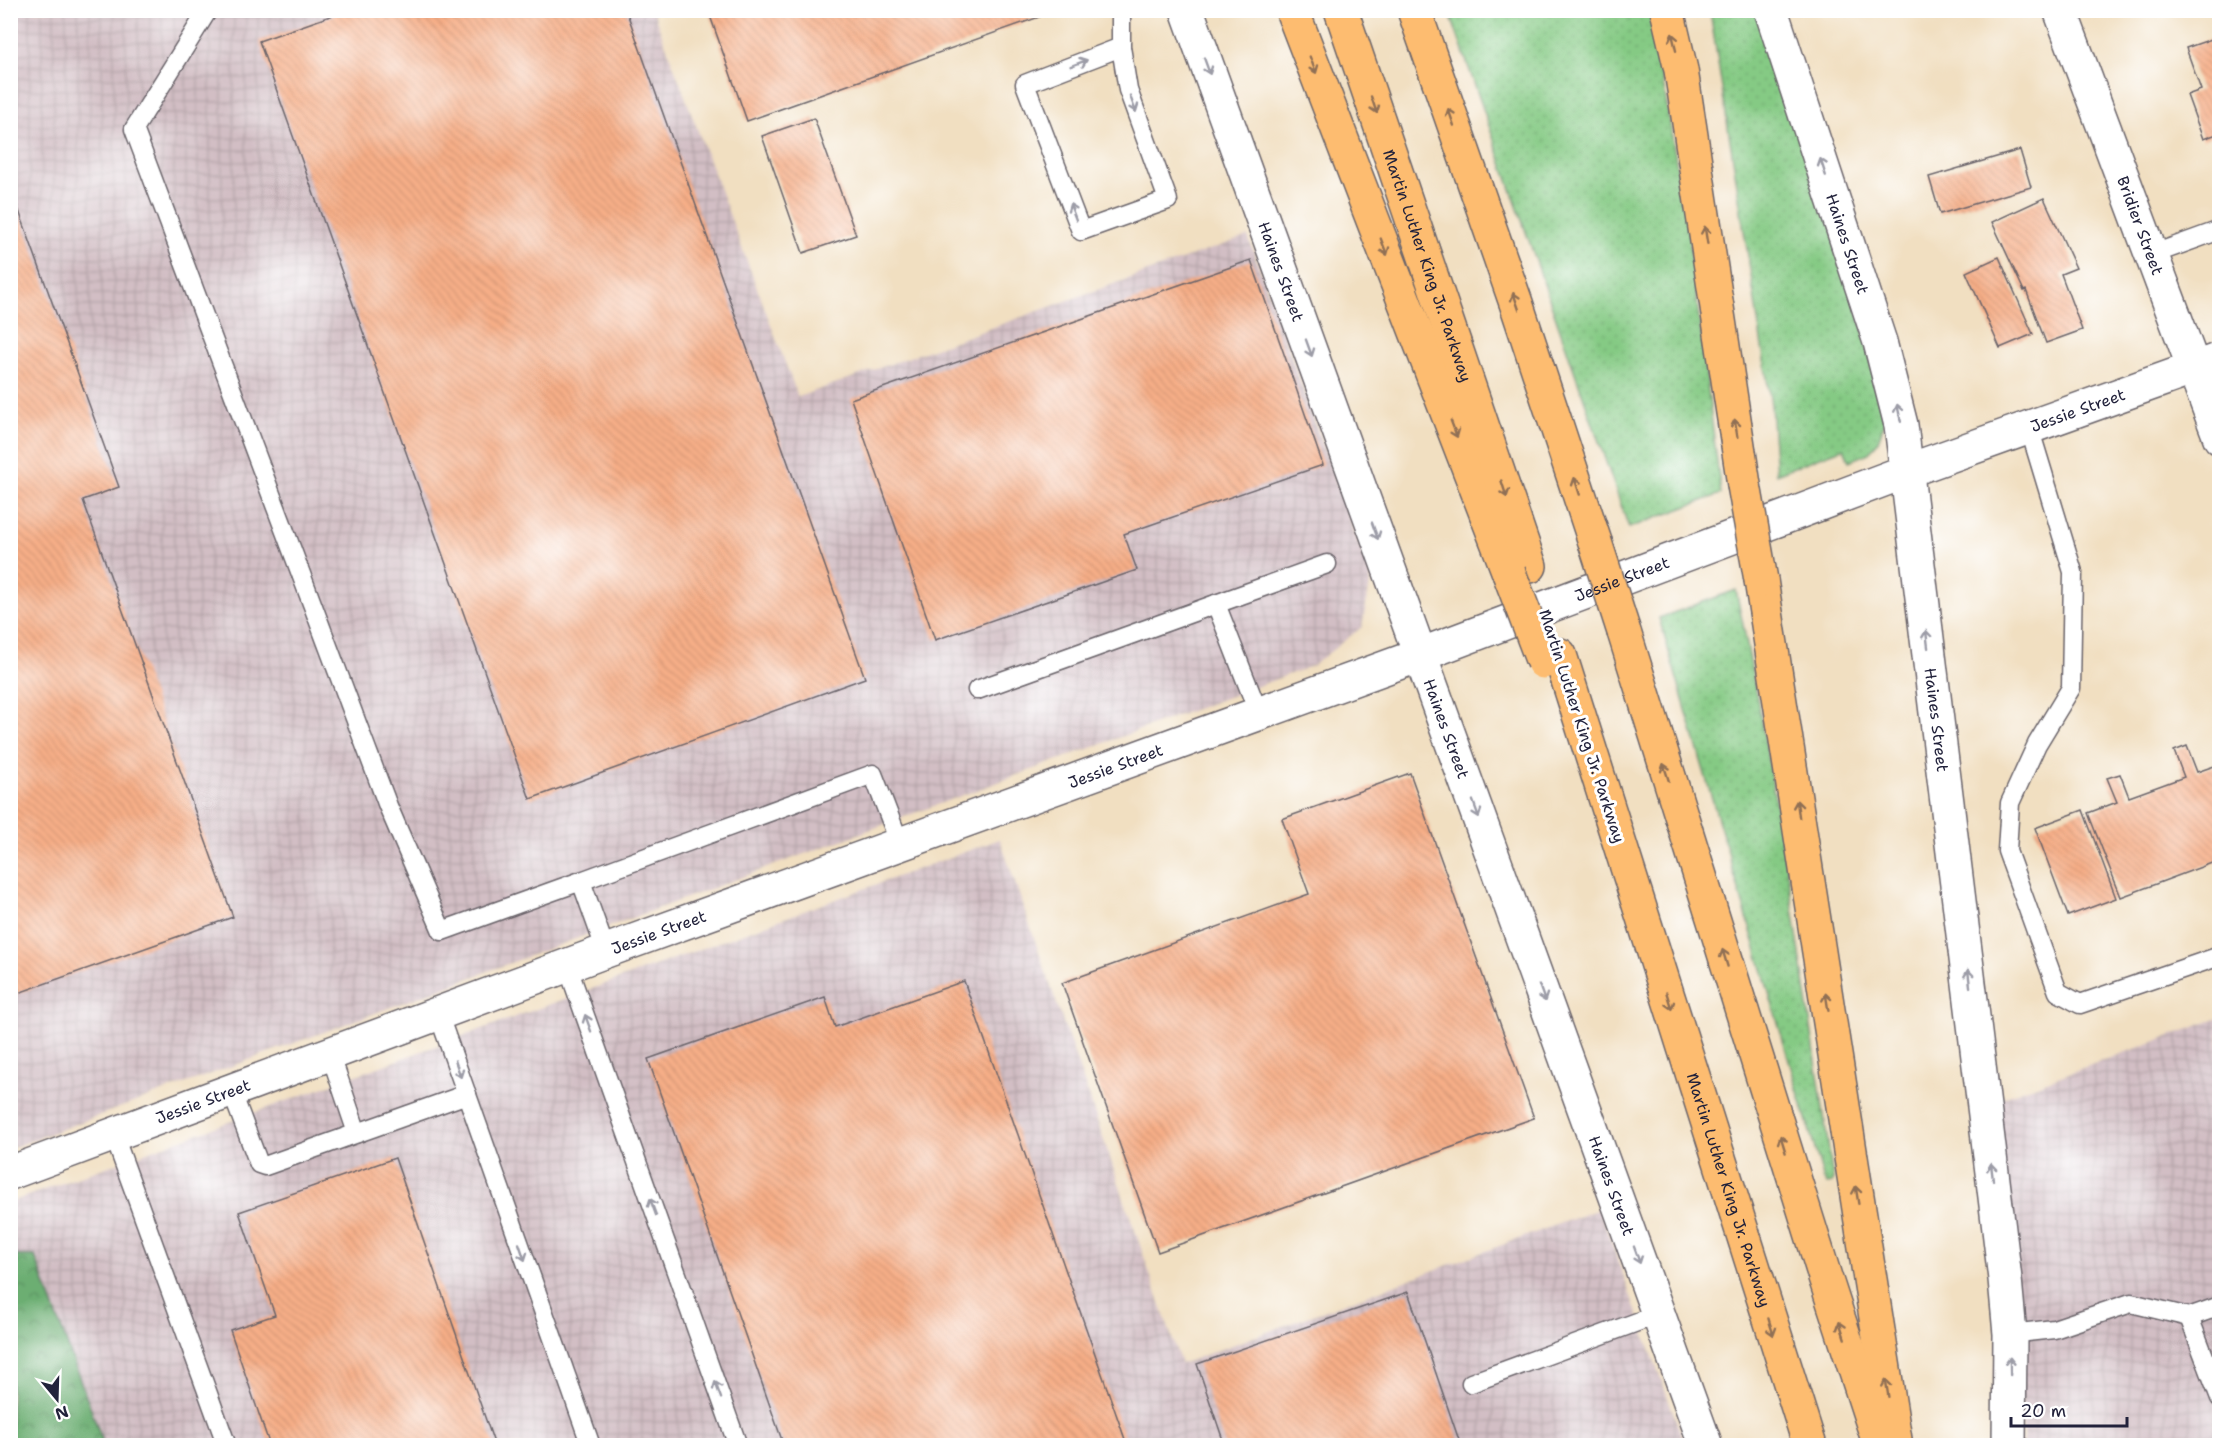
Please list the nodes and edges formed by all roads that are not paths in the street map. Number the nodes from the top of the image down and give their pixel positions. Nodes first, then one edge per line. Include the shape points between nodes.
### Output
1 (208, 10) edge
2 (1121, 10) edge
3 (1187, 10) edge
4 (1292, 10) edge
5 (1341, 10) edge
6 (1414, 10) edge
7 (1667, 10) edge
8 (1771, 10) edge
9 (2066, 12) edge
10 (1121, 47) junction
11 (2220, 230) edge
12 (2151, 255) junction
13 (2206, 364) edge
14 (2029, 428) junction
15 (2220, 438) edge
16 (1907, 471) junction
17 (1327, 564) dead end
18 (1520, 570) junction
19 (1216, 604) junction
20 (1420, 655) junction
21 (977, 690) dead end
22 (1259, 714) junction
23 (900, 844) junction
24 (581, 880) junction
25 (606, 951) junction
26 (2220, 956) edge
27 (567, 965) junction
28 (438, 1013) junction
29 (330, 1053) junction
30 (231, 1090) junction
31 (466, 1094) junction
32 (114, 1133) junction
33 (357, 1133) junction
34 (10, 1173) edge
35 (2220, 1306) edge
36 (1659, 1314) junction
37 (2189, 1317) junction
38 (2010, 1334) junction
39 (1471, 1383) dead end
40 (2220, 1398) edge
41 (226, 1446) edge
42 (591, 1446) edge
43 (738, 1446) edge
44 (1706, 1446) edge
45 (1810, 1446) edge
46 (1880, 1446) edge
47 (1896, 1446) edge
48 (2009, 1446) edge

1 - 24 lane via 134,129 388,806 442,931
2 - 10 lane
3 -> 20 street, Haines Street
4 -> 18 highway
5 -> 18 highway, Martin Luther King Jr. Parkway
46 -> 6 highway, bridge via 1595,542
47 -> 7 highway, bridge via 1681,70
16 -> 8 street, Haines Street via 1901,424 1884,353
9 - 12 street, Bridier Street
10 -> 10 lane via 1128,90 1168,200 1081,231 1025,84
11 - 12 lane
12 - 13 street, Bridier Street
13 - 14 street, Jessie Street
13 - 15 street, Bridier Street
14 - 16 street, Jessie Street
14 - 26 lane via 2073,572 2072,688 2037,744 2010,803 2007,851 2058,992 2080,1004
16 - 20 street, Jessie Street
38 -> 16 street, Haines Street
17 - 19 lane
18 -> 45 highway, Martin Luther King Jr. Parkway via 1652,945
19 - 21 lane
19 - 22 lane
20 - 22 street, Jessie Street
20 -> 36 street, Haines Street
22 - 23 street, Jessie Street
23 - 24 lane via 873,774
23 - 25 street, Jessie Street
24 - 25 lane
25 - 27 street, Jessie Street
27 - 28 street, Jessie Street
43 -> 27 lane
28 - 29 street, Jessie Street
28 -> 31 lane
29 - 30 street, Jessie Street
29 - 33 lane
30 - 32 street, Jessie Street
30 - 33 lane via 259,1164 265,1166
31 - 33 lane
31 -> 42 lane
32 - 34 street, Jessie Street
32 - 41 lane
35 - 37 lane
36 - 39 lane
36 - 44 street, Haines Street
37 - 38 lane via 2131,1304 2054,1329
37 - 40 lane
48 -> 38 street, Haines Street

